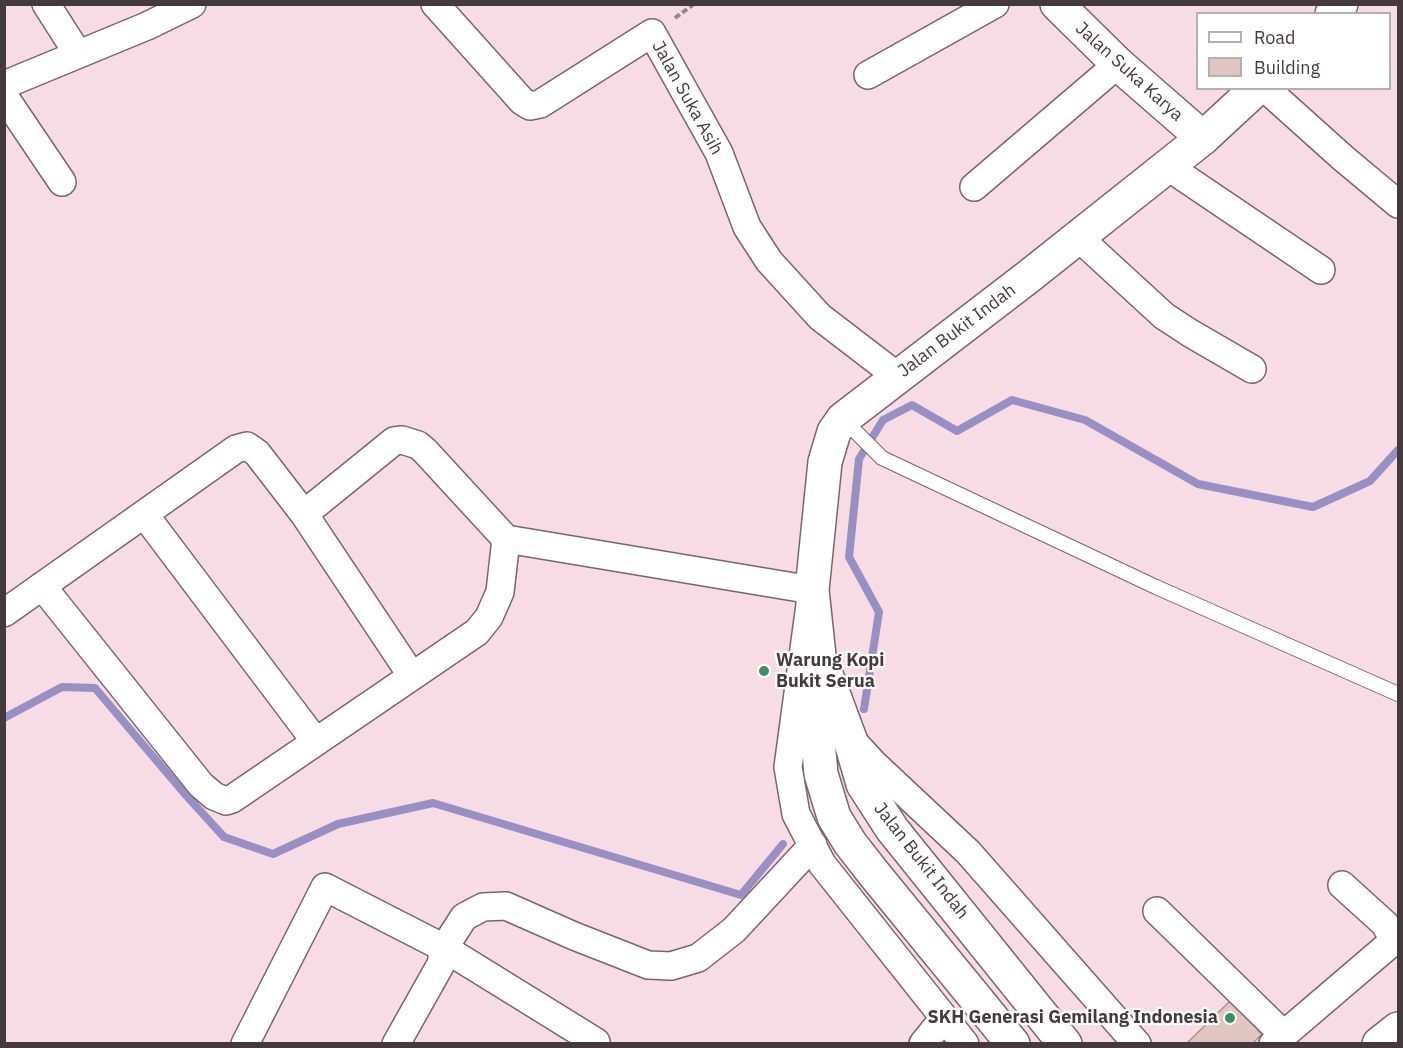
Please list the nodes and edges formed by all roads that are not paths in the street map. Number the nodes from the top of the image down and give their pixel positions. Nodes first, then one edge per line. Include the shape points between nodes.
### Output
1 (46, 4) edge
2 (192, 4) edge
3 (435, 4) edge
4 (995, 4) edge
5 (1057, 4) edge
6 (78, 54) junction
7 (1118, 64) junction
8 (868, 75) dead end
9 (1255, 90) edge
10 (1267, 90) edge
11 (5, 99) edge
12 (1203, 138) junction
13 (1167, 166) junction
14 (62, 182) dead end
15 (974, 187) dead end
16 (1398, 204) edge
17 (1078, 237) junction
18 (1321, 270) dead end
19 (1252, 369) dead end
20 (897, 376) junction
21 (851, 427) junction
22 (144, 514) junction
23 (304, 514) junction
24 (506, 539) junction
25 (42, 586) junction
26 (812, 590) junction
27 (4, 613) edge
28 (819, 656) junction
29 (412, 676) junction
30 (1398, 694) edge
31 (850, 739) junction
32 (316, 742) junction
33 (813, 845) junction
34 (1342, 885) dead end
35 (1157, 911) dead end
36 (444, 948) junction
37 (280, 974) junction
38 (944, 1018) junction
39 (1398, 1029) edge
40 (1279, 1039) edge
41 (596, 1042) dead end
42 (224, 1044) edge
43 (245, 1044) edge
44 (396, 1044) edge
45 (923, 1044) edge
46 (965, 1044) edge
47 (1013, 1044) edge
48 (1065, 1044) edge
49 (1137, 1044) edge
50 (1379, 1044) edge

1 - 6 street
2 - 6 street
3 - 20 street, Jalan Suka Asih via 530,106 540,104 651,33 718,153 747,227 769,261 819,317
4 - 8 street
5 - 7 main road, Jalan Suka Karya
6 - 11 street
7 - 12 main road, Jalan Suka Karya
7 - 15 street
9 - 12 main road, Jalan Bukit Indah
10 - 16 street
11 - 14 street
12 - 13 main road, Jalan Bukit Indah
13 - 17 main road, Jalan Bukit Indah
13 - 18 street
17 - 19 street via 1164,316
17 - 20 main road, Jalan Bukit Indah
20 - 21 main road, Jalan Bukit Indah
21 - 26 main road, Jalan Bukit Indah via 834,432 825,462
21 - 30 lane via 882,458 1156,587
22 - 23 street via 236,449 248,446
22 - 25 street
22 - 32 street
23 - 24 street via 394,441 402,440 425,451
23 - 29 street
24 - 26 street
24 - 29 street via 500,592 484,626
25 - 27 street
25 - 32 street via 201,785 214,796 232,799
26 - 28 main road, Jalan Bukit Indah
26 - 33 street via 788,767 796,814
28 - 31 main road, Jalan Bukit Indah
28 - 47 main road, Jalan Bukit Indah via 816,718 821,774 834,817 875,875
29 - 32 street
31 - 48 main road, Jalan Bukit Indah via 863,784 892,828
31 - 49 street via 968,852
33 - 36 street via 734,930 698,958 671,966 648,965 506,906 483,908 464,918
33 - 38 street via 822,864
34 - 40 street via 1389,929 1390,944
35 - 40 street
36 - 37 street via 325,887
36 - 41 street
36 - 44 street via 441,964
37 - 42 street
37 - 43 street
38 - 45 street
38 - 46 street
39 - 50 main road

